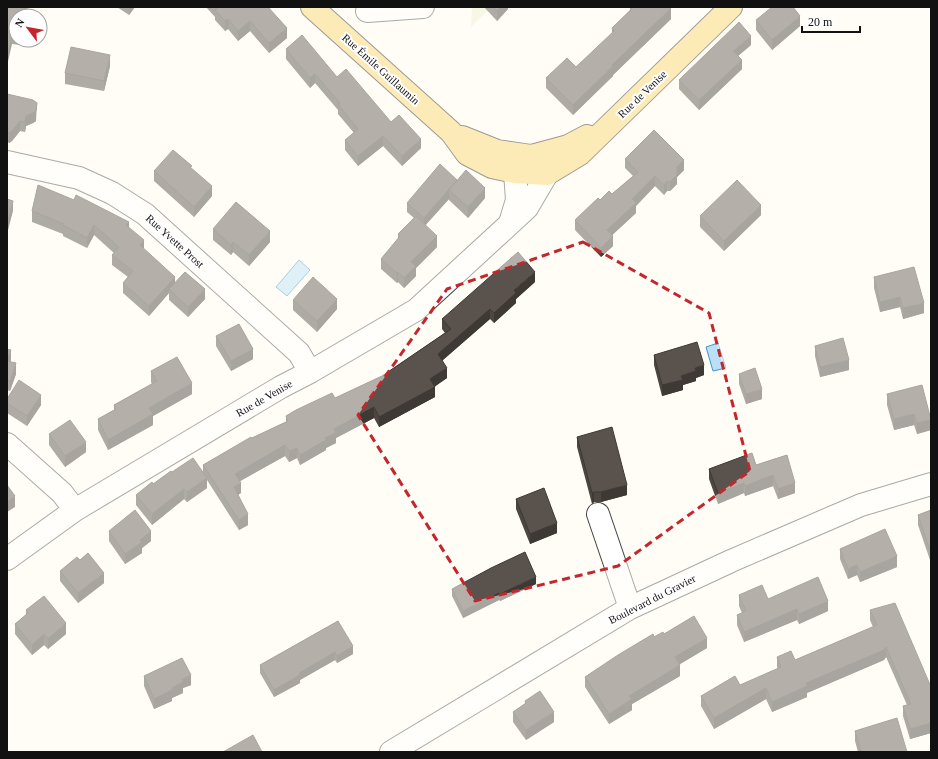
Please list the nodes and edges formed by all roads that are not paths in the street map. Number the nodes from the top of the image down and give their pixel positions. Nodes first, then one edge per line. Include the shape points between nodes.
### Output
1 (312, 7) edge
2 (423, 7) edge
3 (731, 7) edge
4 (367, 11) dead end
5 (613, 123) junction
6 (451, 132) junction
7 (497, 151) junction
8 (7, 162) edge
9 (515, 172) junction
10 (547, 174) junction
11 (510, 224) junction
12 (310, 372) junction
13 (7, 444) edge
14 (931, 484) edge
15 (75, 510) junction
16 (598, 514) dead end
17 (7, 559) edge
18 (630, 608) junction
19 (391, 752) edge

1 - 6 main road, Rue Émile Guillaumin
2 - 4 street
3 - 5 main road, Rue de Venise
5 - 7 main road, Rue Émile Guillaumin via 568,146 531,156
5 - 10 main road, Rue de Venise via 580,154
6 - 7 main road, Rue Émile Guillaumin
6 - 9 main road, Rue Émile Guillaumin via 467,154 492,167
7 - 9 street
8 - 12 street, Rue Yvette Prost via 79,178 112,193 145,214 299,353
9 - 10 main road
9 - 11 street via 517,200
10 - 11 street, Rue de Venise via 527,208
11 - 12 street, Rue de Venise via 416,310
12 - 15 street, Rue de Venise
13 - 15 street via 62,493
14 - 18 street, Boulevard du Gravier via 861,505
15 - 17 street, Rue de Venise
16 - 18 street
18 - 19 street, Boulevard du Gravier

